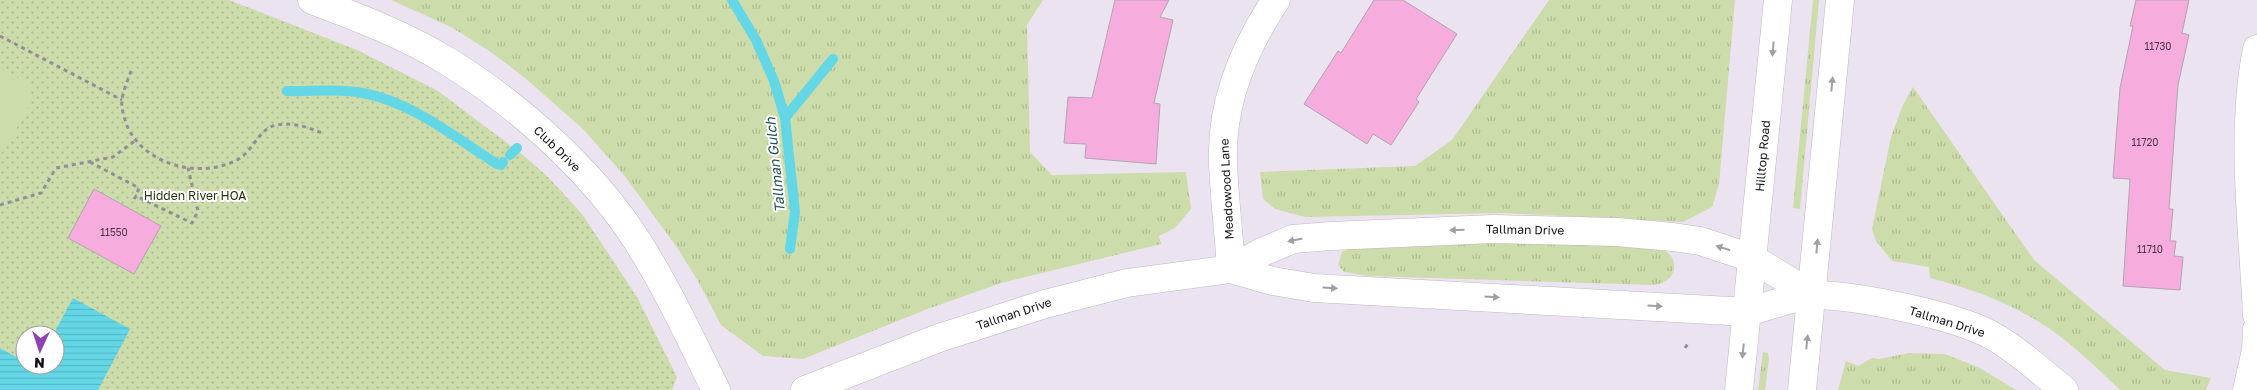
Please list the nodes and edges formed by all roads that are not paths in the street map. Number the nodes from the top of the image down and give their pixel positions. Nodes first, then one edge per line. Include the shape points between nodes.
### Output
1 (312, 0) edge
2 (1276, 0) edge
3 (1778, 0) edge
4 (1840, 0) edge
5 (2257, 49) edge
6 (1752, 258) junction
7 (1231, 269) junction
8 (1812, 295) junction
9 (1747, 312) junction
10 (2257, 314) edge
11 (2257, 329) edge
12 (716, 390) edge
13 (805, 390) edge
14 (1739, 390) edge
15 (1802, 390) edge
16 (2064, 390) edge
17 (2247, 390) edge

1 - 12 street, Club Drive via 363,19 446,60 516,110 552,142 633,234 658,275
2 - 7 street, Meadowood Lane via 1242,64 1227,111 1223,160
3 -> 6 street, Hilltop Road
8 -> 4 street
5 - 10 street via 2250,118
6 -> 7 street, Tallman Drive via 1700,241 1616,232 1493,229 1293,239
6 - 8 street, Tallman Drive
6 - 9 street, Hilltop Road
7 -> 9 street, Tallman Drive via 1314,288
7 - 13 street, Tallman Drive via 1155,278 1082,293 939,338
8 - 9 street, Tallman Drive
15 -> 8 street
8 - 16 street, Tallman Drive via 1868,302 1963,324 2016,350
9 -> 14 street, Hilltop Road
11 - 17 street

